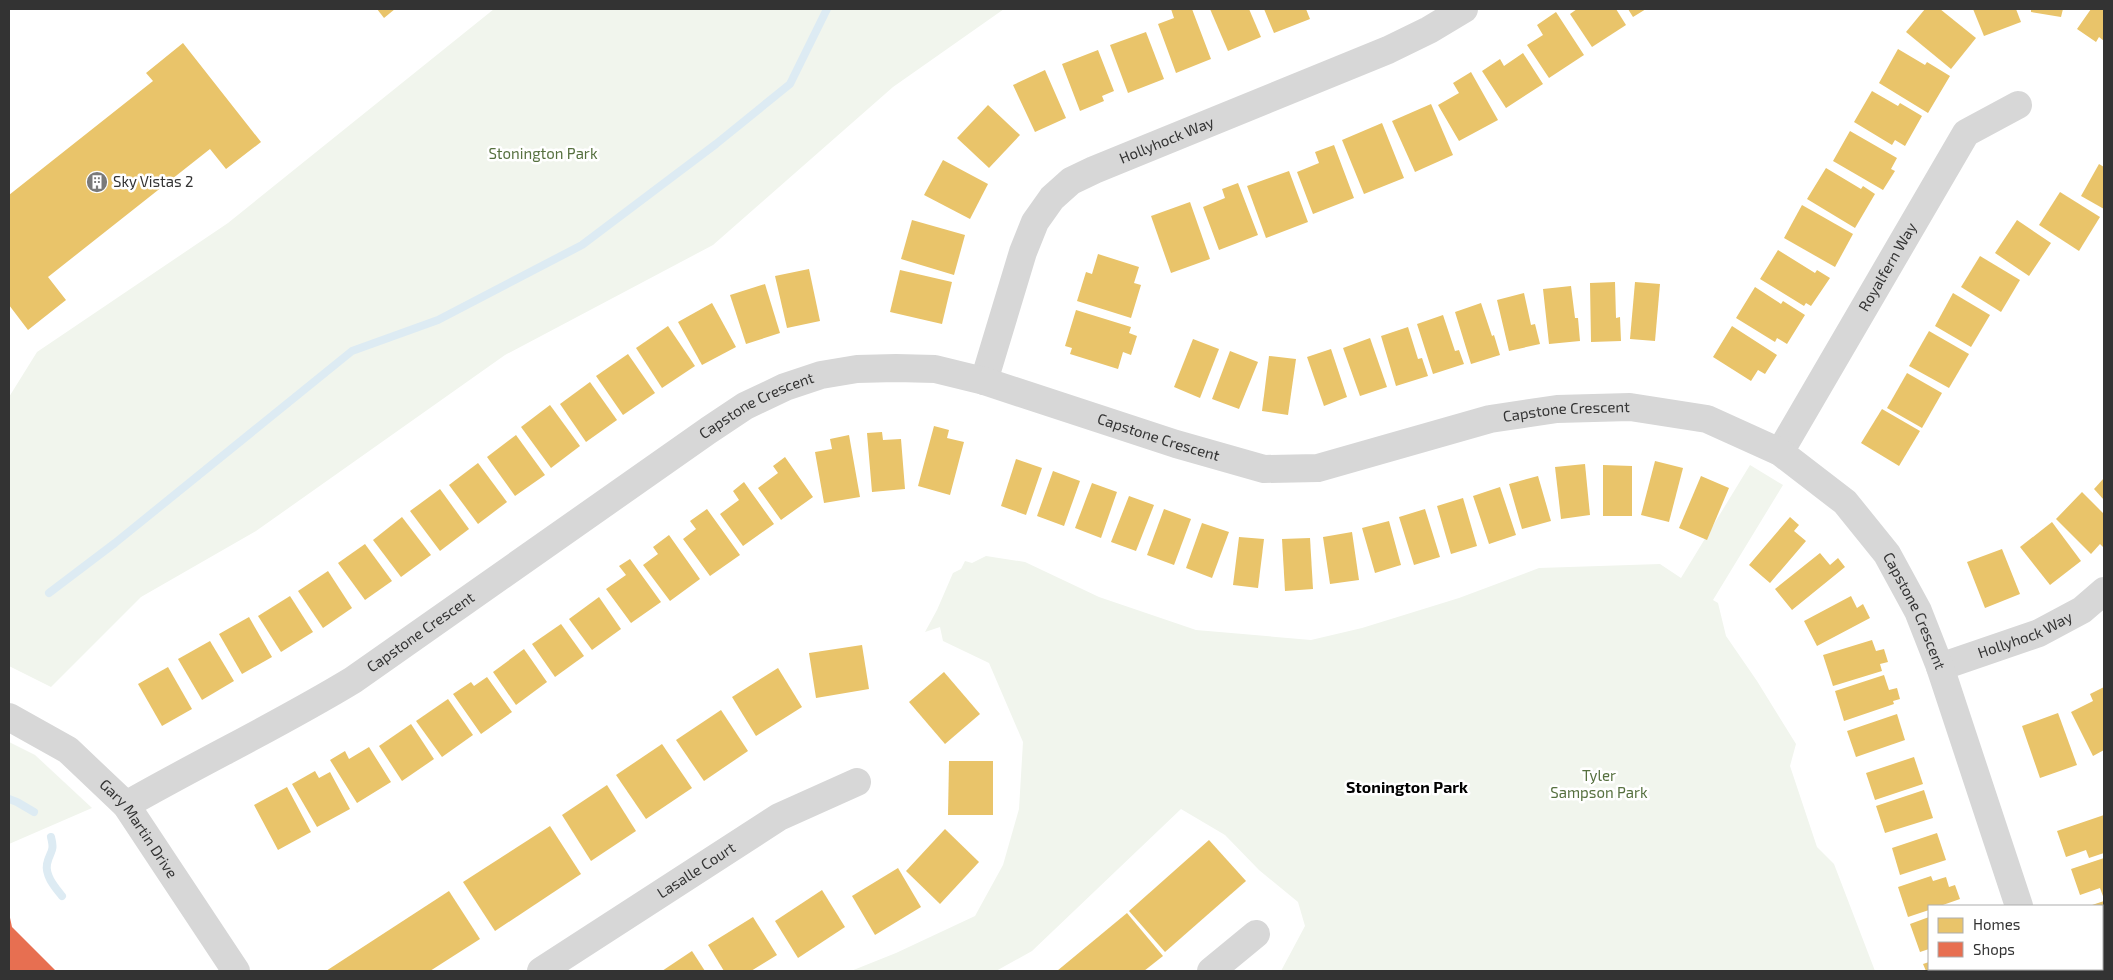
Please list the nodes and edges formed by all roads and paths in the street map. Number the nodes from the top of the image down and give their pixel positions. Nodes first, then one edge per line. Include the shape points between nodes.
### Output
1 (1464, 9) edge
2 (2018, 105) dead end
3 (984, 382) junction
4 (1780, 452) junction
5 (2104, 591) edge
6 (1940, 667) junction
7 (9, 717) edge
8 (857, 782) dead end
9 (126, 805) junction
10 (2019, 905) edge
11 (1256, 934) dead end
12 (236, 971) edge
13 (540, 971) edge
14 (1211, 971) edge

1 - 3 street, Hollyhock Way via 1388,50 1071,181 1052,198 1035,222
2 - 4 street, Royalfern Way via 1966,132
3 - 4 street, Capstone Crescent via 1264,470 1318,468 1490,419 1566,409 1630,407 1707,419
3 - 9 street, Capstone Crescent via 935,369 857,369 820,375 745,406 353,680
4 - 6 street, Capstone Crescent via 1845,502 1887,554 1918,611
5 - 6 street, Hollyhock Way via 2082,610 2039,633
6 - 10 street, Capstone Crescent
7 - 9 street, Gary Martin Drive via 68,750
8 - 13 street, Lasalle Court via 779,817
9 - 12 street, Gary Martin Drive
11 - 14 street

